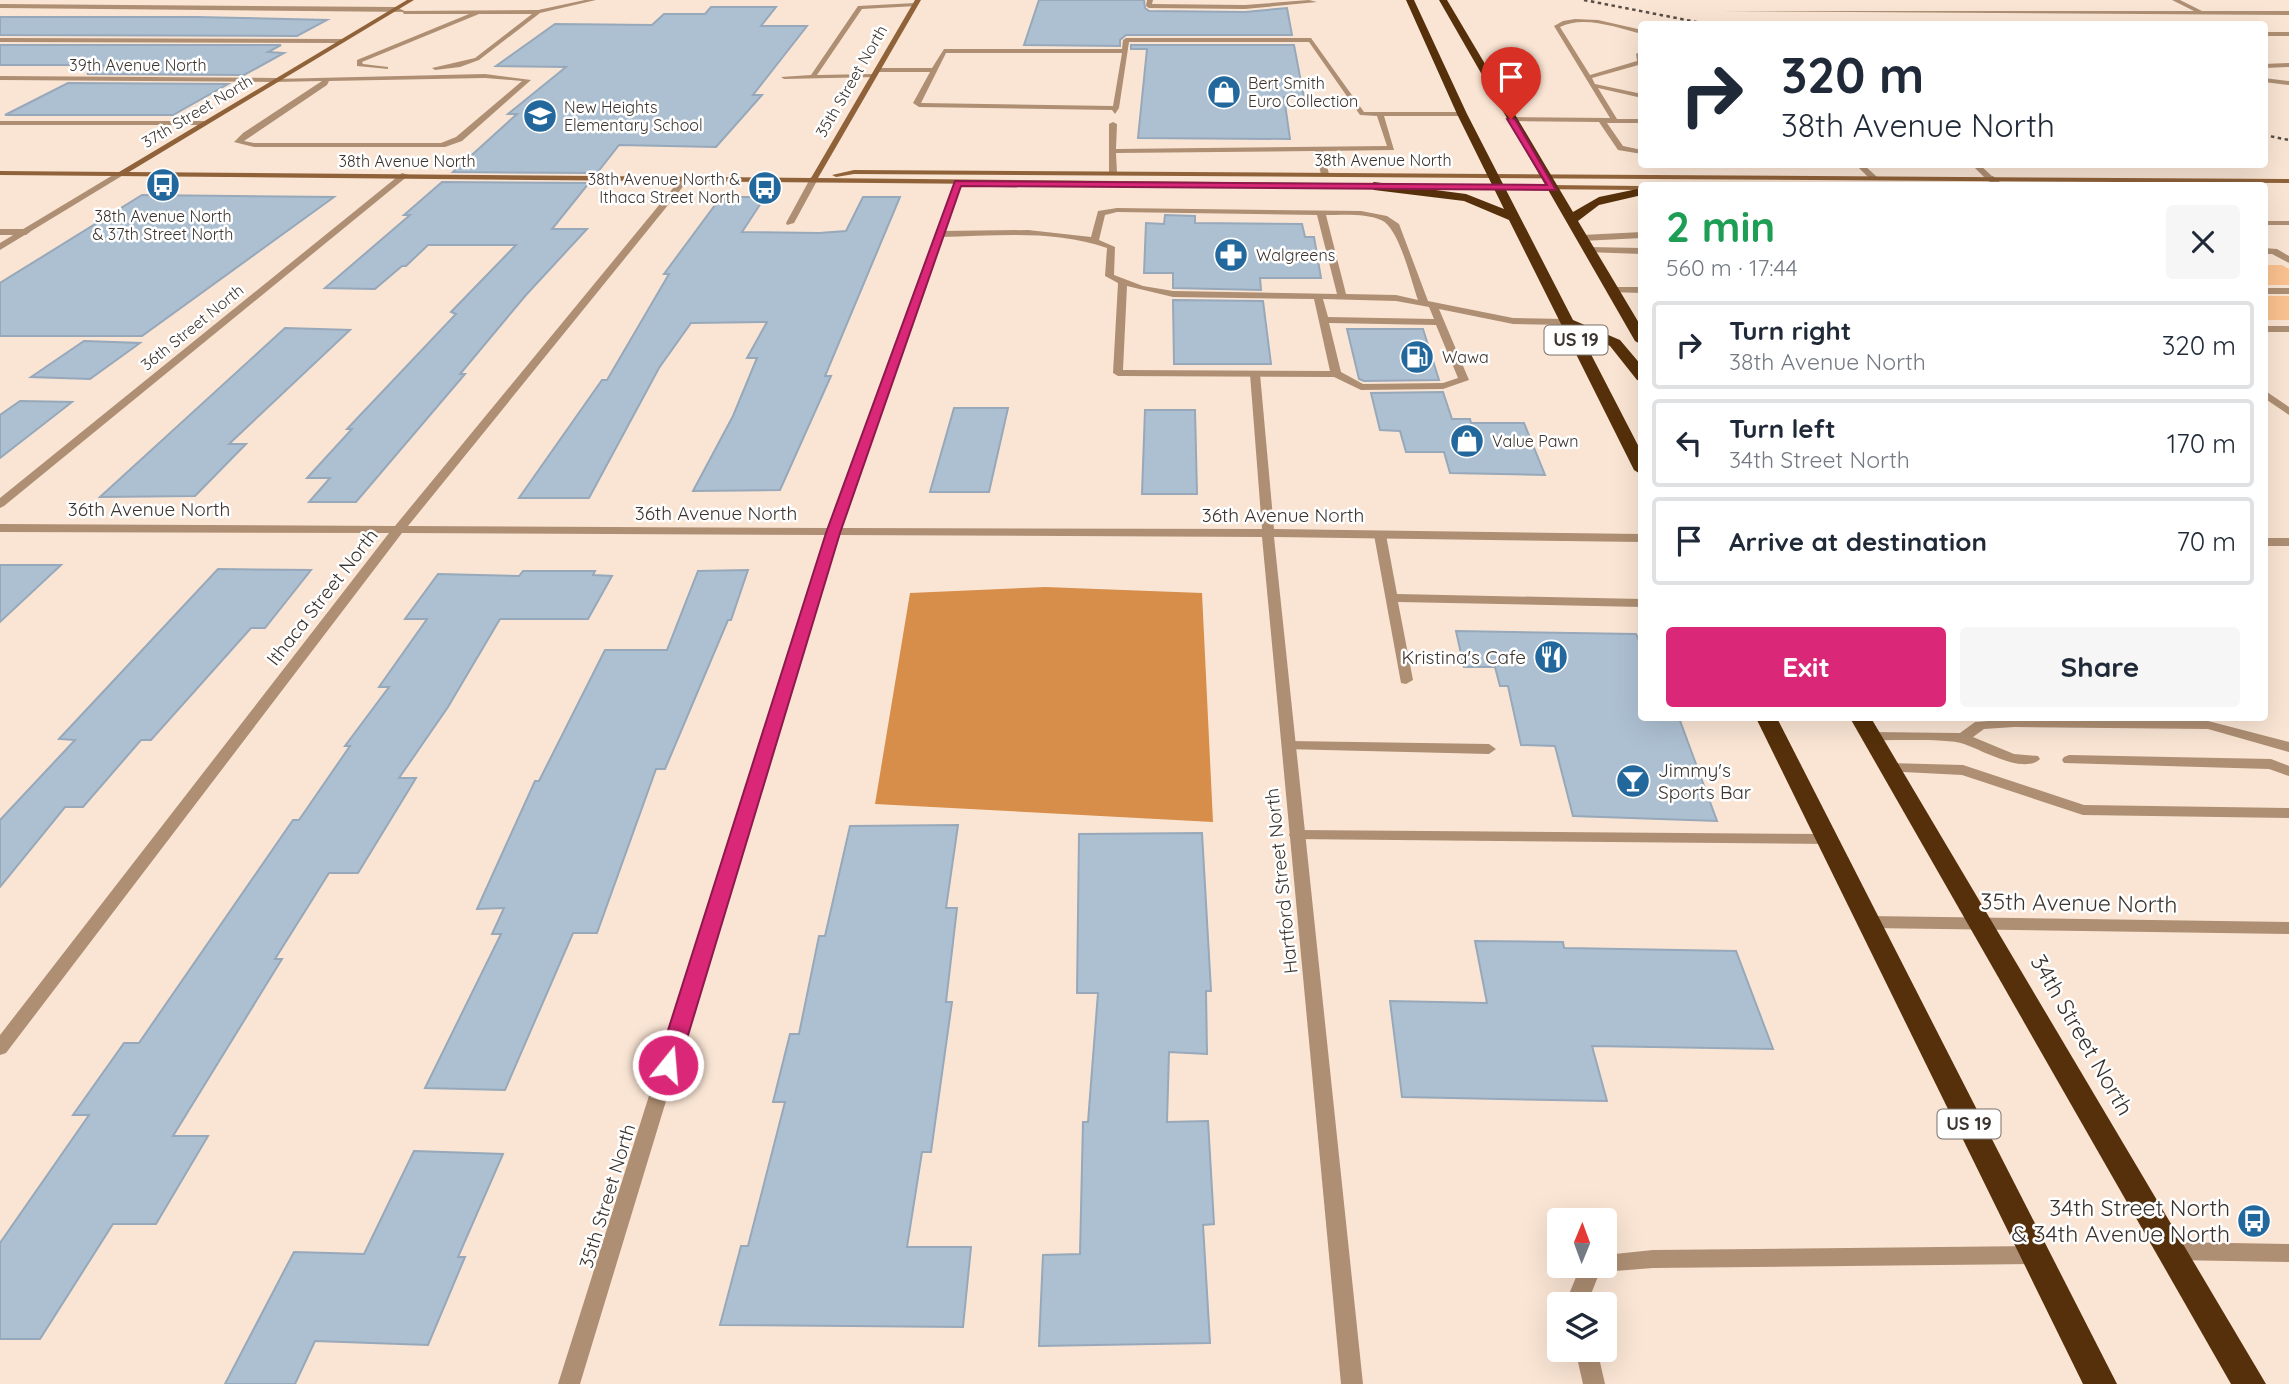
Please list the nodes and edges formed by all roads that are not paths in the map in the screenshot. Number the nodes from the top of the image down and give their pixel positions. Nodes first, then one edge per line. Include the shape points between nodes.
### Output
1 (411, 0) edge
2 (593, 0) edge
3 (1150, 0) edge
4 (1312, 0) edge
5 (1410, 0) edge
6 (1443, 0) edge
7 (2175, 0) edge
8 (916, 3) edge
9 (0, 6) edge
10 (1938, 6) dead end
11 (400, 10) junction
12 (1723, 11) dead end
13 (478, 12) junction
14 (538, 12) junction
15 (1948, 12) junction
16 (2203, 13) junction
17 (2289, 13) edge
18 (1638, 31) edge
19 (2268, 34) edge
20 (2289, 34) edge
21 (0, 40) edge
22 (342, 41) junction
23 (1125, 51) junction
24 (1638, 63) edge
25 (2289, 65) edge
26 (2268, 66) edge
27 (394, 68) dead end
28 (431, 68) dead end
29 (934, 70) junction
30 (876, 73) junction
31 (813, 76) junction
32 (784, 77) dead end
33 (1588, 77) junction
34 (0, 78) edge
35 (276, 79) junction
36 (326, 80) junction
37 (2268, 80) edge
38 (2289, 83) edge
39 (1593, 85) junction
40 (1638, 95) edge
41 (1380, 114) junction
42 (1462, 114) junction
43 (1511, 119) junction
44 (1602, 121) junction
45 (1615, 121) junction
46 (1638, 121) edge
47 (0, 122) edge
48 (204, 123) junction
49 (1114, 124) dead end
50 (1318, 148) junction
51 (1112, 151) junction
52 (1638, 151) edge
53 (1863, 168) edge
54 (1979, 168) edge
55 (0, 173) edge
56 (1113, 173) junction
57 (121, 174) junction
58 (1325, 174) junction
59 (405, 175) junction
60 (1491, 175) junction
61 (1544, 175) junction
62 (1873, 177) junction
63 (1990, 177) junction
64 (686, 178) junction
65 (960, 178) junction
66 (814, 179) junction
67 (2289, 181) edge
68 (1996, 182) edge
69 (1374, 186) junction
70 (1498, 187) junction
71 (1553, 188) junction
72 (2268, 188) edge
73 (2289, 188) edge
74 (1638, 189) edge
75 (1638, 190) edge
76 (1321, 213) junction
77 (1513, 217) junction
78 (1572, 221) junction
79 (790, 223) dead end
80 (2268, 223) edge
81 (2289, 223) edge
82 (0, 232) edge
83 (26, 232) junction
84 (940, 234) junction
85 (1638, 236) edge
86 (1095, 239) junction
87 (1585, 244) junction
88 (0, 247) edge
89 (1638, 251) edge
90 (2269, 251) edge
91 (2289, 260) edge
92 (1123, 281) junction
93 (1612, 290) junction
94 (1638, 290) edge
95 (2268, 291) edge
96 (2289, 291) edge
97 (1318, 296) junction
98 (1342, 297) junction
99 (1428, 305) junction
100 (1324, 320) junction
101 (1440, 322) junction
102 (1566, 322) junction
103 (1636, 323) edge
104 (2268, 329) edge
105 (2289, 329) edge
106 (1638, 372) edge
107 (1255, 374) junction
108 (1336, 374) junction
109 (2268, 396) edge
110 (2289, 412) edge
111 (1638, 462) edge
112 (0, 504) edge
113 (0, 528) edge
114 (398, 530) junction
115 (833, 533) junction
116 (1268, 533) junction
117 (1380, 535) junction
118 (1638, 538) edge
119 (2268, 542) edge
120 (2289, 542) edge
121 (1392, 598) junction
122 (1638, 603) edge
123 (1406, 680) dead end
124 (1768, 721) edge
125 (1865, 727) edge
126 (1963, 738) junction
127 (1289, 746) junction
128 (2289, 747) edge
129 (1489, 748) dead end
130 (2034, 759) dead end
131 (2069, 760) dead end
132 (1889, 768) junction
133 (2289, 771) edge
134 (2289, 813) edge
135 (1297, 835) junction
136 (1827, 839) junction
137 (1868, 922) junction
138 (1981, 924) junction
139 (2289, 928) edge
140 (0, 1048) edge
141 (2172, 1251) junction
142 (2289, 1253) edge
143 (2035, 1255) junction
144 (1617, 1263) edge
145 (1589, 1362) edge
146 (569, 1384) edge
147 (1352, 1384) edge
148 (1594, 1384) edge
149 (2100, 1384) edge
150 (2249, 1384) edge

1 - 11 main road, 37th Street North
2 - 14 street
3 - 4 street via 1149,6 1245,7
5 - 42 highway, US 19
6 - 43 highway, US 19
7 - 16 street
8 - 30 main road, 35th Street North
8 - 31 street via 860,7
9 - 11 street
10 - 15 street
11 - 13 street
11 - 22 main road, 37th Street North
12 - 15 street
13 - 14 street
13 - 27 street via 359,61 359,66
14 - 28 street via 477,59
15 - 16 street
16 - 17 street
18 - 33 street via 1591,22 1559,23
19 - 20 street
21 - 22 street
22 - 35 main road, 37th Street North
23 - 29 street via 944,51
23 - 29 street via 1116,110 919,105 916,103
23 - 41 street via 1126,40 1311,40 1362,114
24 - 33 street
25 - 26 street
29 - 30 street
30 - 31 street
30 - 66 main road, 35th Street North
31 - 32 street
33 - 39 street
34 - 35 street, 39th Avenue North
35 - 36 street, 39th Avenue North
35 - 48 main road, 37th Street North
36 - 36 street, 39th Avenue North via 238,142 442,145 459,139 528,80 446,76
37 - 38 street
39 - 40 street
39 - 45 street
41 - 42 street
41 - 50 street via 1391,148
42 - 60 highway, US 19
43 - 44 street
43 - 61 highway, US 19
44 - 45 street
44 - 52 street via 1620,148
45 - 46 street
47 - 48 street
48 - 57 main road, 37th Street North
49 - 51 street
50 - 51 street
50 - 58 street
51 - 56 street
53 - 62 street
54 - 63 street
55 - 57 main road, 38th Avenue North
56 - 58 main road, 38th Avenue North
56 - 65 main road, 38th Avenue North
57 - 59 main road, 38th Avenue North
57 - 83 street, 37th Street North
58 - 60 main road, 38th Avenue North
59 - 64 main road, 38th Avenue North
59 - 112 street, 36th Street North
60 - 61 main road, 38th Avenue North
60 - 70 highway, US 19
61 - 62 main road, 38th Avenue North
61 - 71 highway, US 19
62 - 63 main road, 38th Avenue North
63 - 67 main road, 38th Avenue North
63 - 68 street
64 - 66 main road, 38th Avenue North
64 - 114 street, Ithaca Street North
65 - 66 main road, 38th Avenue North
65 - 69 main road, 38th Avenue North
65 - 84 street, 35th Street North
66 - 79 street
69 - 70 main road, 38th Avenue North
69 - 77 highway via 1466,198
70 - 71 main road, 38th Avenue North
70 - 77 highway, US 19
71 - 74 main road, 38th Avenue North
71 - 78 highway, US 19
72 - 73 main road
75 - 78 highway via 1583,207
76 - 86 street via 1117,210 1101,213
76 - 98 street
76 - 99 street via 1361,213 1396,226
77 - 102 highway, US 19
78 - 87 highway, US 19
80 - 81 street
82 - 83 street
83 - 88 street, 37th Street North
84 - 86 street
84 - 115 street, 35th Street North
85 - 87 street
86 - 92 street via 1111,247 1109,276
87 - 89 street
87 - 93 highway, US 19
90 - 91 street
92 - 97 street via 1172,294
92 - 107 street via 1118,373
93 - 94 street
93 - 103 highway, US 19
95 - 96 street
97 - 98 street
97 - 100 street
98 - 99 street via 1396,298
99 - 101 street
99 - 102 street via 1513,321
100 - 101 street
100 - 108 street
101 - 108 street via 1464,380 1443,386 1361,387
102 - 106 highway via 1615,343
102 - 111 highway, US 19
104 - 105 street
107 - 108 street
107 - 116 street, Hartford Street North
109 - 110 street
113 - 114 street, 36th Avenue North
114 - 115 street, 36th Avenue North
114 - 140 street, Ithaca Street North
115 - 116 street, 36th Avenue North
115 - 146 street, 35th Street North
116 - 117 street, 36th Avenue North
116 - 127 street, Hartford Street North
117 - 118 street, 36th Avenue North
117 - 121 street
119 - 120 street
121 - 122 street
121 - 123 street
124 - 136 highway, US 19
125 - 126 street
125 - 132 highway, 34th Street North
126 - 128 street via 1980,725 2014,723 2208,725
126 - 130 street via 2012,758
127 - 129 street
127 - 135 street, Hartford Street North
131 - 133 street via 2271,764
132 - 134 street via 1963,770 2083,810
132 - 138 highway, 34th Street North
135 - 136 street
135 - 147 street, Hartford Street North
136 - 137 highway, US 19
137 - 138 street, 35th Avenue North
137 - 143 highway, US 19
138 - 139 street, 35th Avenue North
138 - 141 highway, 34th Street North
141 - 142 street
141 - 150 highway, 34th Street North
143 - 144 street
143 - 149 highway, US 19
145 - 148 street

